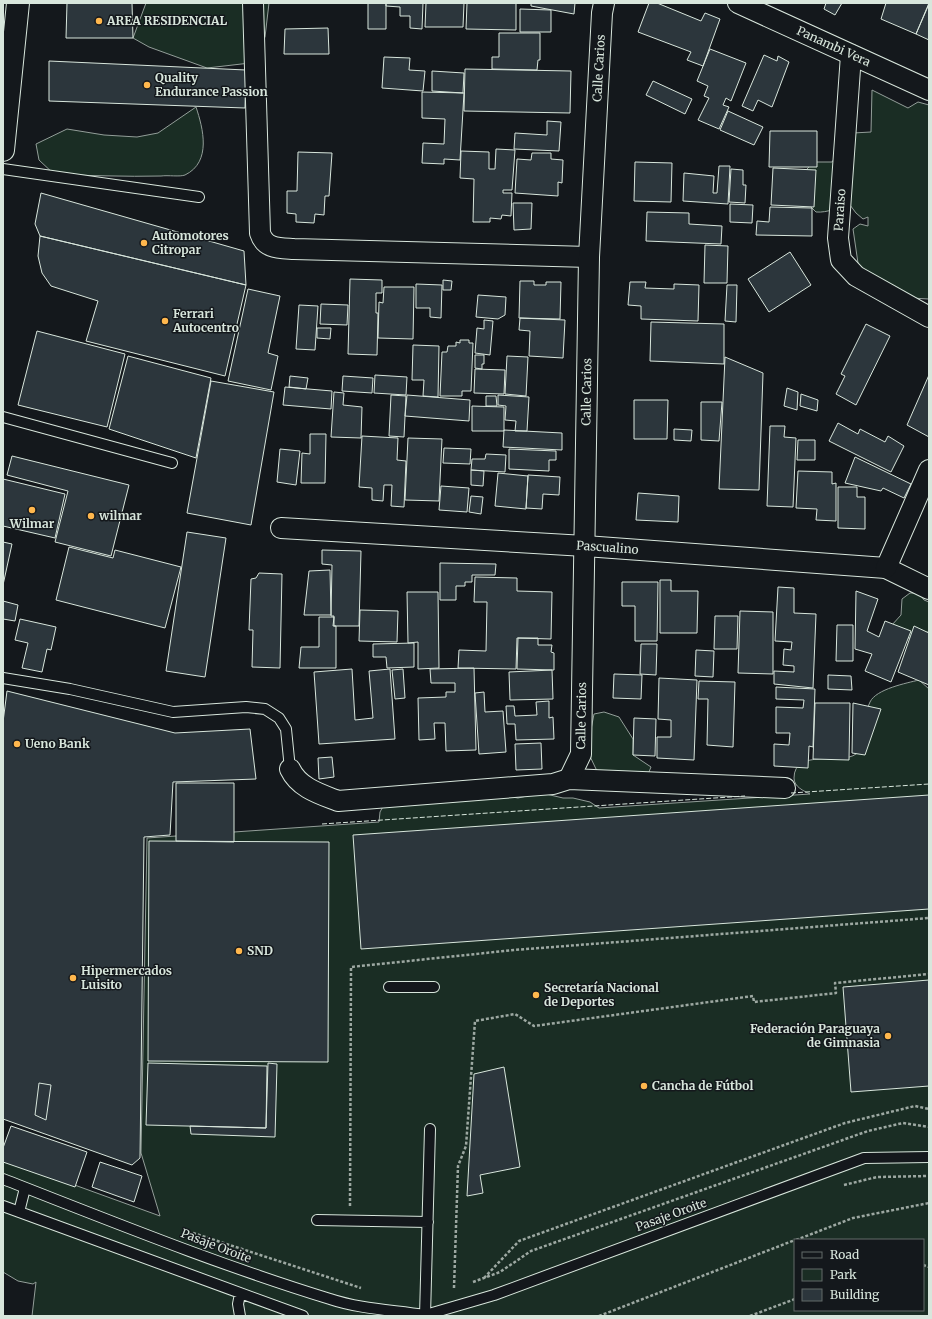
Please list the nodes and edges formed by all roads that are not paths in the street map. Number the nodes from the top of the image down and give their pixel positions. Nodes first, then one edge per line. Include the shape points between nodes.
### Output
1 (18, 3) edge
2 (253, 3) edge
3 (604, 3) edge
4 (738, 3) edge
5 (851, 55) junction
6 (929, 90) edge
7 (3, 150) edge
8 (3, 169) edge
9 (199, 197) dead end
10 (589, 257) junction
11 (929, 318) edge
12 (3, 417) edge
13 (172, 463) dead end
14 (929, 470) edge
15 (281, 528) dead end
16 (585, 546) junction
17 (886, 568) junction
18 (929, 589) edge
19 (3, 678) edge
20 (290, 769) joint
21 (569, 779) junction
22 (785, 788) dead end
23 (389, 987) dead end
24 (434, 987) dead end
25 (430, 1129) dead end
26 (929, 1157) edge
27 (3, 1179) edge
28 (25, 1188) junction
29 (3, 1206) edge
30 (19, 1212) junction
31 (317, 1220) dead end
32 (428, 1222) junction
33 (240, 1294) junction
34 (240, 1316) edge
35 (303, 1316) edge
36 (424, 1316) edge

1 - 7 highway
2 - 10 street via 260,232 262,240 271,247
3 - 10 street, Calle Carios
4 - 5 street, Panambi Vera
5 - 6 street, Panambi Vera
5 - 11 street, Paraiso via 838,238 841,260 856,276
8 - 9 lane
10 - 16 street, Calle Carios
12 - 13 lane
14 - 17 street
15 - 16 street, Pascualino
16 - 17 street, Pascualino
16 - 21 street, Calle Carios via 581,754
17 - 18 street, Pascualino
19 - 20 lane via 173,712 246,707 265,709 279,718 286,729
20 - 21 street via 293,776 311,791 338,801 553,784
21 - 22 street
23 - 24 lane
25 - 32 lane
26 - 36 lane, Pasaje Oroite via 864,1158 494,1295
27 - 28 lane, Pasaje Oroite
28 - 30 lane
28 - 36 lane, Pasaje Oroite via 244,1271 330,1299 367,1308
29 - 30 lane
30 - 33 lane
31 - 32 lane
32 - 36 lane
33 - 34 lane
33 - 35 lane

